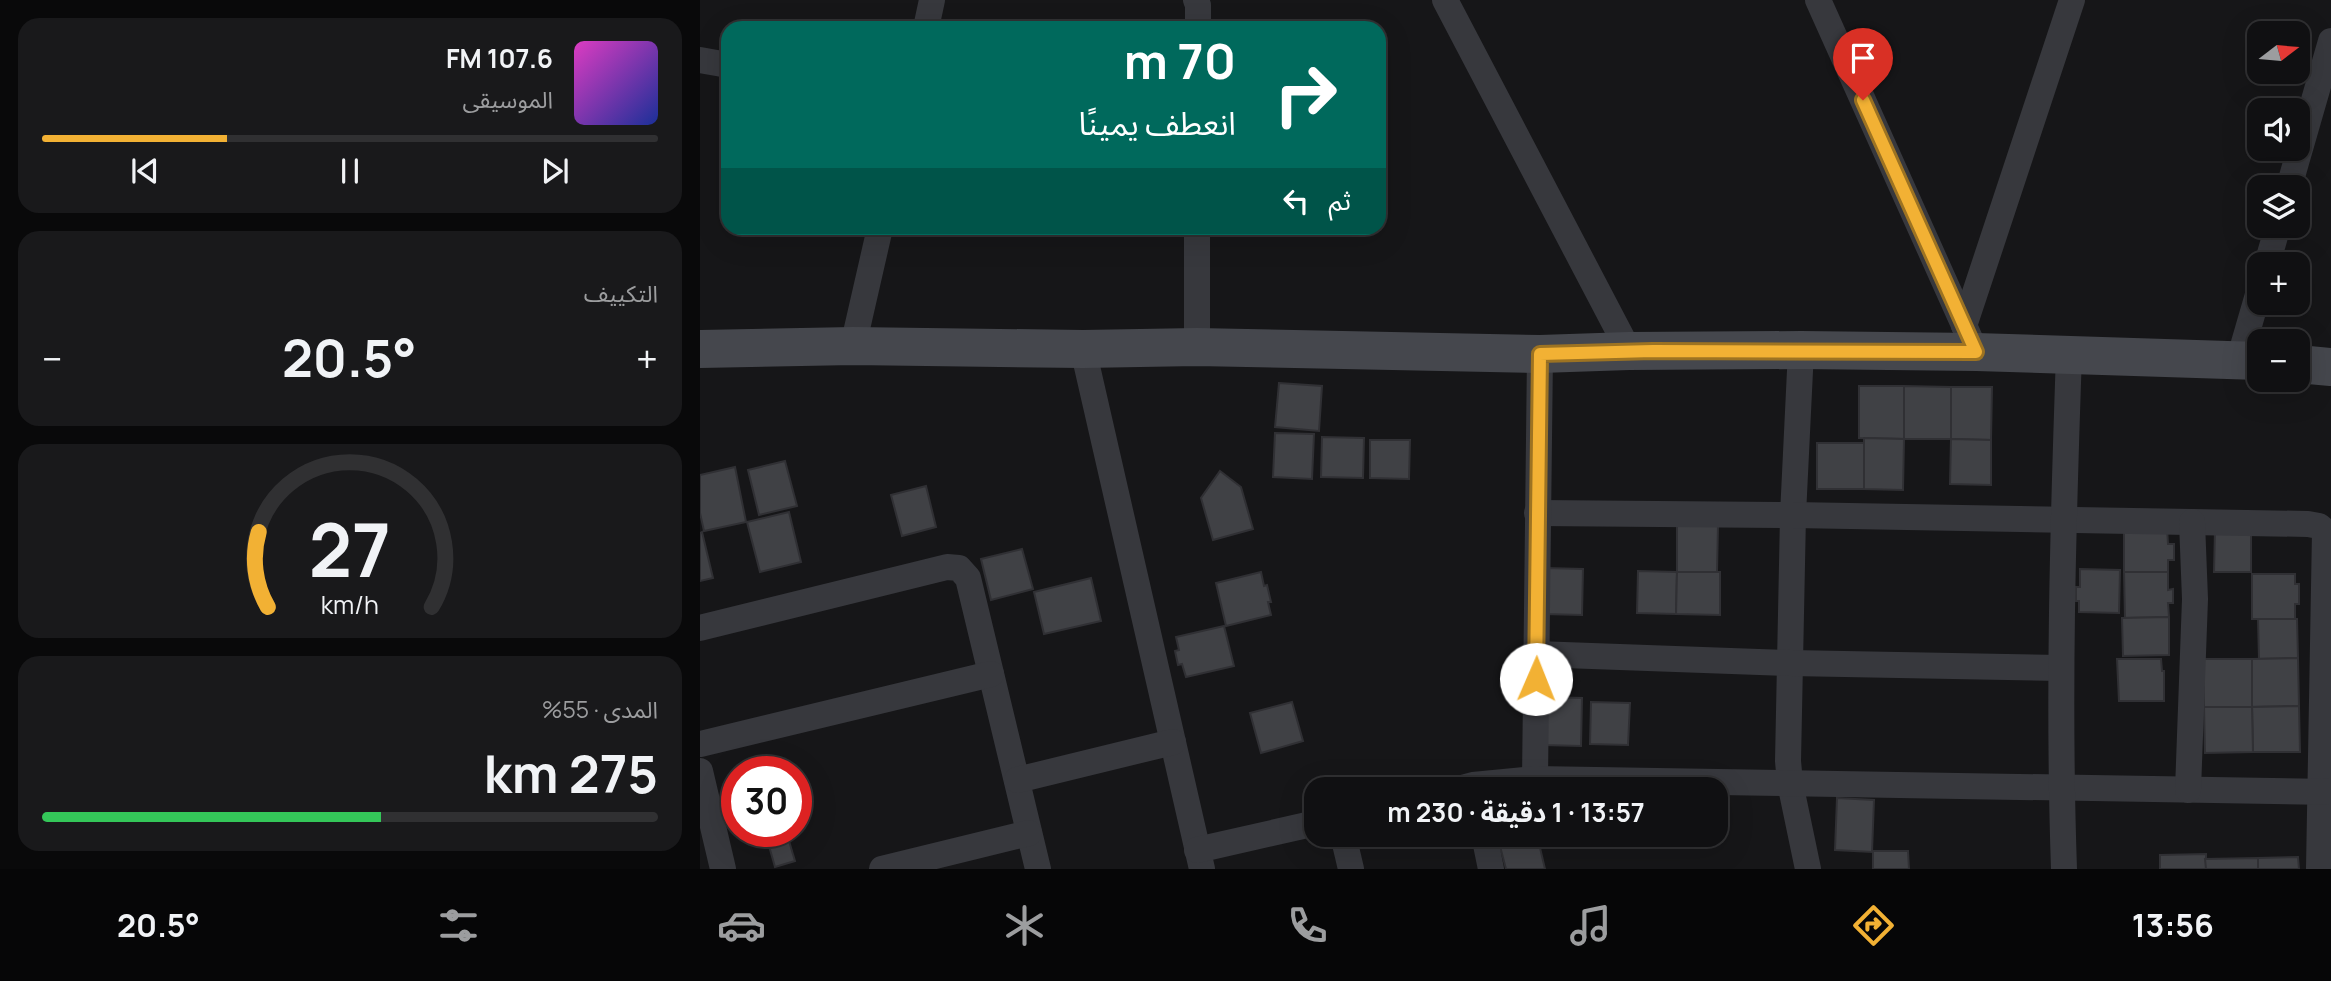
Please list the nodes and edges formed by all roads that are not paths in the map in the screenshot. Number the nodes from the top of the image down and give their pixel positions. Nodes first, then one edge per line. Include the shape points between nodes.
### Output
1 (932, 0) edge
2 (1196, 0) edge
3 (1818, 0) edge
4 (2072, 0) edge
5 (1456, 3) edge
6 (928, 21) edge
7 (1198, 21) edge
8 (2331, 41) edge
9 (700, 60) edge
10 (721, 64) edge
11 (2292, 175) edge
12 (878, 235) edge
13 (1197, 235) edge
14 (1970, 339) junction
15 (853, 345) junction
16 (1196, 347) junction
17 (700, 349) edge
18 (1083, 349) junction
19 (1801, 350) junction
20 (1629, 351) junction
21 (1540, 354) junction
22 (2069, 354) junction
23 (2247, 360) edge
24 (2310, 365) edge
25 (2331, 367) edge
26 (1537, 513) junction
27 (1793, 514) junction
28 (2063, 520) junction
29 (2192, 522) junction
30 (700, 628) edge
31 (1536, 654) junction
32 (1790, 663) junction
33 (2062, 668) junction
34 (991, 674) junction
35 (1173, 742) junction
36 (700, 744) edge
37 (700, 771) edge
38 (1535, 777) edge
39 (1017, 780) junction
40 (1728, 782) edge
41 (1790, 783) junction
42 (2061, 788) junction
43 (2188, 790) junction
44 (2326, 792) edge
45 (1304, 827) edge
46 (1029, 833) junction
47 (1346, 847) edge
48 (1486, 847) edge
49 (1199, 860) edge
50 (723, 869) edge
51 (881, 869) edge
52 (1038, 869) edge
53 (1351, 869) edge
54 (1491, 869) edge
55 (1808, 869) edge
56 (2064, 869) edge
57 (2319, 869) edge

1 - 6 street
2 - 7 street
3 - 14 street
4 - 14 street
5 - 20 street
8 - 11 street
9 - 10 street
12 - 15 street
13 - 16 street
14 - 19 street
14 - 22 street
15 - 17 street
15 - 18 street
16 - 18 street
16 - 21 street
18 - 35 street
19 - 20 street
19 - 27 street
20 - 21 street
21 - 26 street
22 - 23 street
22 - 28 street
24 - 25 street
26 - 27 street
26 - 31 street
27 - 28 street
27 - 32 street
28 - 29 street
28 - 33 street
29 - 43 street via 2195,599
29 - 44 street via 2308,524 2325,531
30 - 34 street via 947,567 959,568 968,578
31 - 32 street
31 - 38 street
32 - 33 street
32 - 41 street
33 - 42 street
34 - 36 street
34 - 39 street
35 - 39 street
35 - 49 street
37 - 50 street
39 - 46 street
40 - 41 street
41 - 42 street
41 - 55 street
42 - 43 street
42 - 56 street
43 - 44 street
44 - 57 street
45 - 49 street
46 - 51 street
46 - 52 street
47 - 53 street
48 - 54 street

